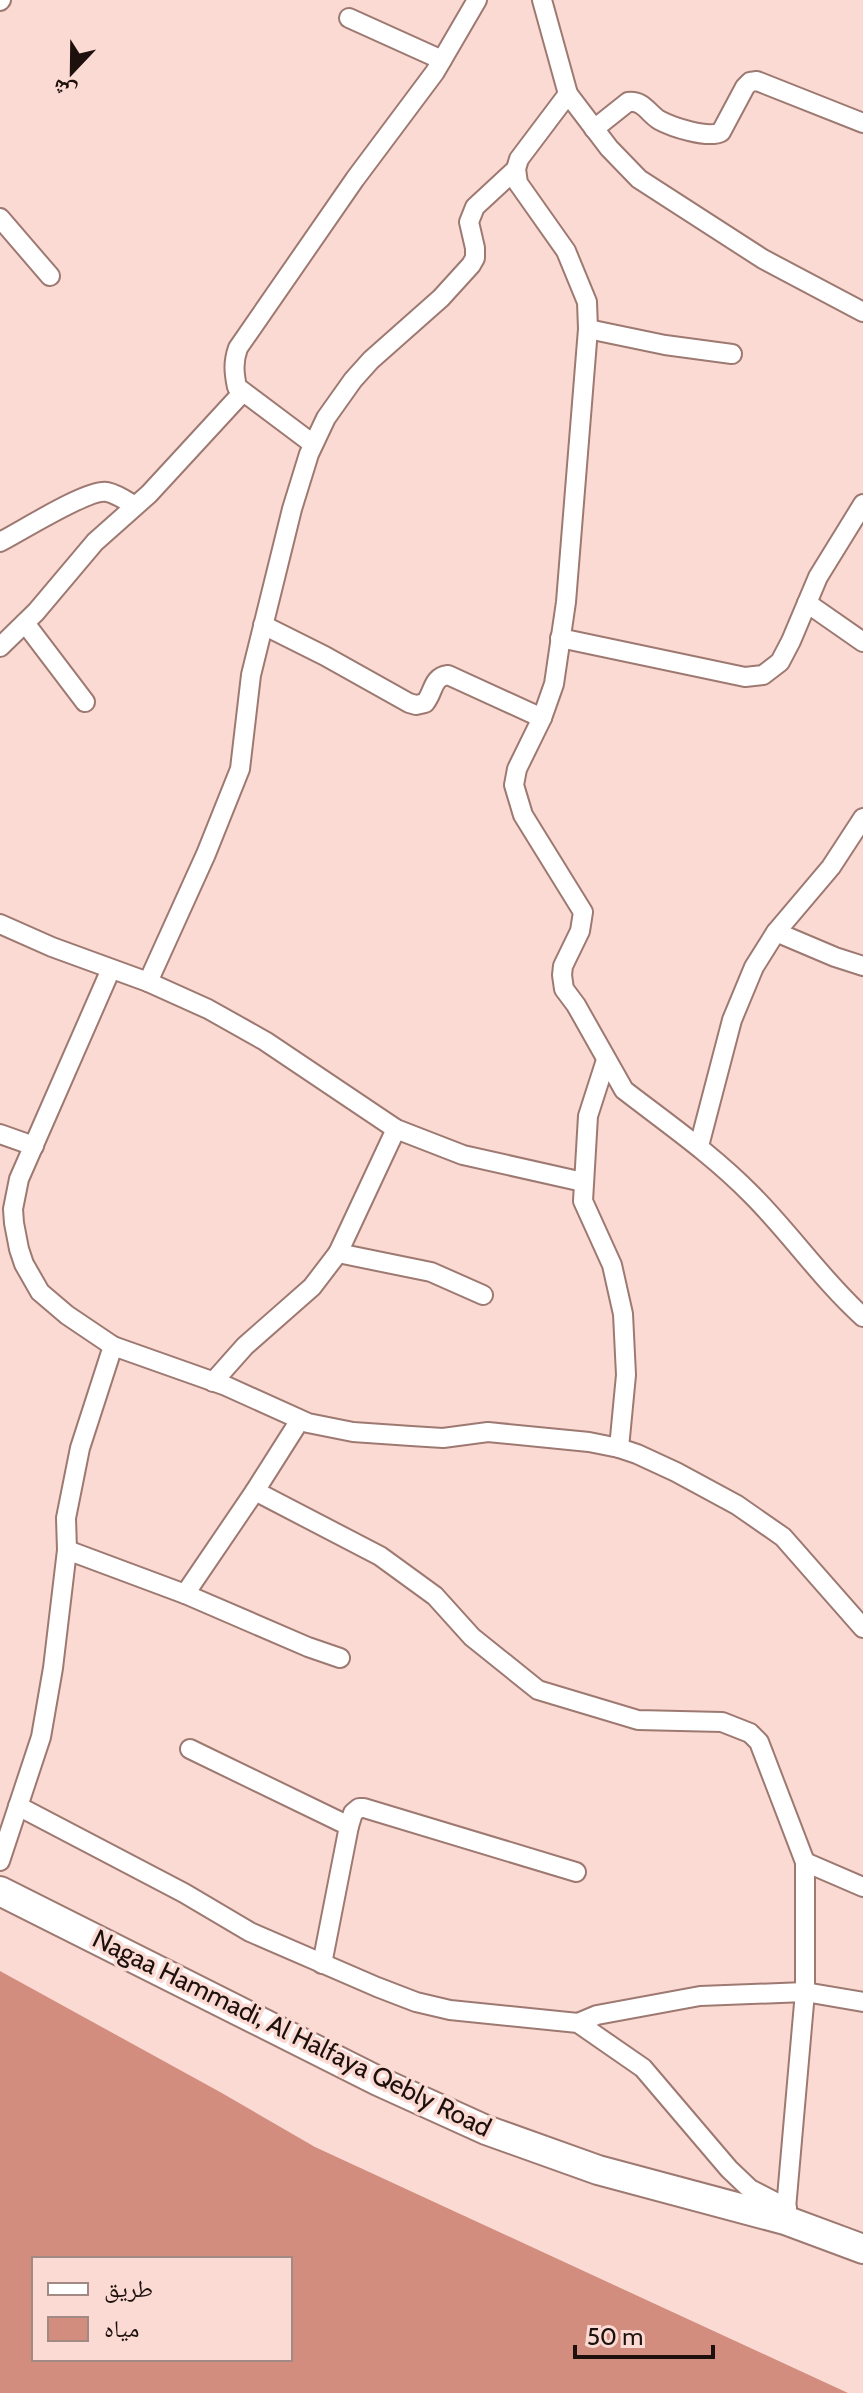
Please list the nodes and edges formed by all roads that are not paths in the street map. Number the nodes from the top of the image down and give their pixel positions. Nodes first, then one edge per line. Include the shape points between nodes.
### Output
1 (477, 0) edge
2 (542, 0) edge
3 (349, 18) dead end
4 (442, 60) junction
5 (568, 94) junction
6 (863, 123) edge
7 (594, 129) junction
8 (516, 169) junction
9 (0, 218) edge
10 (50, 276) dead end
11 (863, 312) edge
12 (588, 329) junction
13 (732, 354) dead end
14 (243, 392) junction
15 (313, 444) junction
16 (863, 504) edge
17 (135, 506) junction
18 (0, 542) edge
19 (807, 603) junction
20 (25, 623) junction
21 (263, 625) junction
22 (560, 638) junction
23 (863, 642) edge
24 (0, 647) edge
25 (85, 702) dead end
26 (542, 718) junction
27 (863, 818) edge
28 (0, 924) edge
29 (776, 932) junction
30 (863, 966) edge
31 (111, 969) junction
32 (148, 982) junction
33 (606, 1060) junction
34 (396, 1129) junction
35 (0, 1134) edge
36 (34, 1146) junction
37 (699, 1146) junction
38 (583, 1182) junction
39 (338, 1253) junction
40 (483, 1295) dead end
41 (863, 1317) edge
42 (113, 1346) junction
43 (213, 1382) junction
44 (300, 1420) junction
45 (619, 1448) junction
46 (255, 1491) junction
47 (67, 1550) junction
48 (185, 1594) junction
49 (863, 1628) edge
50 (340, 1658) dead end
51 (190, 1749) dead end
52 (18, 1806) junction
53 (349, 1826) junction
54 (0, 1861) edge
55 (805, 1862) junction
56 (576, 1872) dead end
57 (863, 1887) edge
58 (0, 1891) edge
59 (322, 1964) junction
60 (805, 1992) junction
61 (863, 2002) edge
62 (578, 2023) junction
63 (786, 2214) junction
64 (863, 2249) edge

1 - 4 street
2 - 5 street
3 - 4 street
4 - 14 street via 238,348 233,371
5 - 7 street
5 - 8 street
6 - 7 street via 757,81 745,87 715,135 666,123 632,100
7 - 11 street via 639,179 763,259
8 - 12 street via 522,191 566,251 587,302
8 - 15 street via 472,213 469,229 475,258 463,276 353,380
9 - 10 street
12 - 13 street
12 - 22 street
14 - 15 street
14 - 17 street
15 - 21 street
16 - 19 street
17 - 18 street via 98,492
17 - 20 street via 95,542
19 - 22 street via 780,662 763,675 745,677
19 - 23 street
20 - 24 street
20 - 25 street
21 - 26 street via 409,703 425,703 436,680 448,675
21 - 32 street via 240,769
22 - 26 street via 554,684
26 - 33 street via 514,785 523,815 583,912 562,975 564,989
27 - 29 street via 831,867
28 - 31 street
29 - 30 street
29 - 37 street via 735,1009
31 - 32 street
31 - 36 street
32 - 34 street via 265,1041
33 - 37 street via 624,1090
33 - 38 street via 588,1116
34 - 38 street via 463,1155
34 - 39 street
35 - 36 street
36 - 42 street via 13,1209 24,1264 40,1292
37 - 41 street via 753,1195
38 - 45 street via 583,1201 612,1265 623,1314 626,1375
39 - 40 street via 431,1272
39 - 43 street via 312,1287
42 - 43 street
42 - 47 street via 80,1448 66,1518
43 - 44 street
44 - 45 street via 353,1432 443,1438 488,1432
44 - 46 street
45 - 49 street via 737,1505 783,1537
46 - 48 street
46 - 55 street via 380,1556 435,1596 472,1637 538,1690 638,1720 722,1722 750,1733 759,1742
47 - 48 street
47 - 52 street via 41,1737
48 - 50 street
51 - 53 street
52 - 54 street
52 - 59 street via 250,1932
53 - 56 street via 353,1813 364,1808
53 - 59 street
55 - 57 street
55 - 60 street
58 - 63 main road, Nagaa Hammadi, Al Halfaya Qebly Road via 486,2130 598,2170
59 - 62 street via 450,2010
60 - 61 street
60 - 62 street via 700,1996 607,2012
60 - 63 street
62 - 63 street via 643,2068 729,2169
63 - 64 main road, Nagaa Hammadi, Al Halfaya Qebly Road

